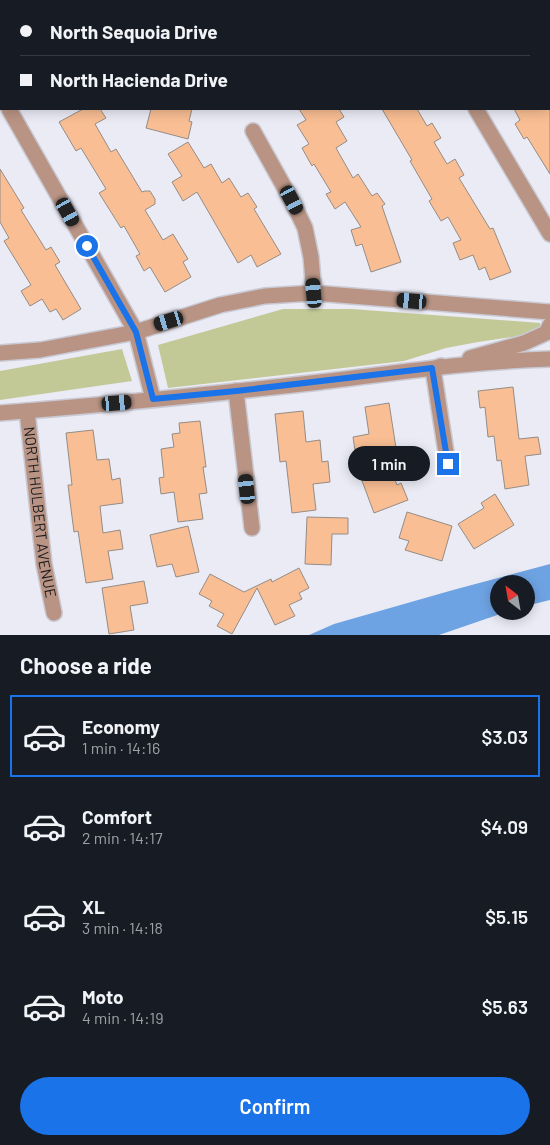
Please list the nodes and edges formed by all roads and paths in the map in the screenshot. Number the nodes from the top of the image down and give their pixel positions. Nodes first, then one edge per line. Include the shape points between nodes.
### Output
1 (10, 110) edge
2 (477, 110) edge
3 (253, 131) dead end
4 (550, 234) edge
5 (314, 293) junction
6 (550, 312) edge
7 (550, 325) edge
8 (136, 332) junction
9 (0, 353) edge
10 (550, 359) edge
11 (432, 368) junction
12 (236, 391) junction
13 (153, 399) junction
14 (27, 411) junction
15 (0, 413) edge
16 (448, 464) dead end
17 (252, 528) dead end
18 (54, 613) dead end

1 - 8 street
2 - 4 street
3 - 5 street via 305,228
5 - 6 street
5 - 8 street via 265,296 220,305
7 - 11 street via 546,333 524,343
8 - 9 street via 40,350
8 - 13 street
10 - 11 street
11 - 12 street
11 - 16 street
12 - 13 street
12 - 17 street
13 - 14 street
14 - 15 street
14 - 18 street, NORTH HULBERT AVENUE via 44,564

